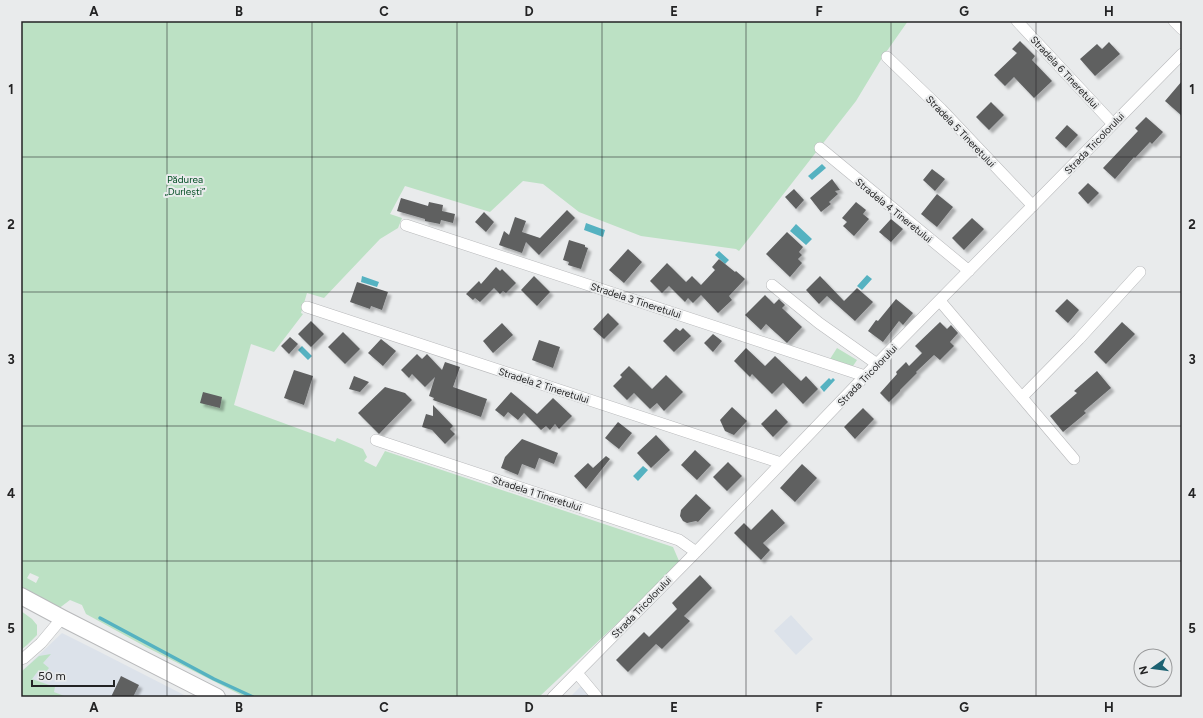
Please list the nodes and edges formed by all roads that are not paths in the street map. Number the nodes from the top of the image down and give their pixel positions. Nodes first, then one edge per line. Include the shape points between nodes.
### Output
1 (1017, 21) edge
2 (1174, 21) edge
3 (1182, 29) edge
4 (887, 57) dead end
5 (1181, 57) edge
6 (1113, 124) junction
7 (820, 148) dead end
8 (1032, 206) junction
9 (406, 225) dead end
10 (969, 271) junction
11 (1140, 272) dead end
12 (772, 284) dead end
13 (940, 301) junction
14 (307, 307) dead end
15 (877, 364) junction
16 (866, 376) junction
17 (1022, 397) junction
18 (376, 440) dead end
19 (1074, 459) dead end
20 (781, 463) junction
21 (696, 552) junction
22 (21, 596) edge
23 (62, 618) junction
24 (21, 659) edge
25 (577, 673) junction
26 (217, 697) edge
27 (553, 697) edge
28 (597, 697) edge

1 - 6 street, Stradela 6 Tineretului
2 - 3 street
4 - 8 street, Stradela 5 Tineretului via 941,109
5 - 6 street, Strada Tricolorului
6 - 8 street, Strada Tricolorului
7 - 10 street, Stradela 4 Tineretului
8 - 10 street, Strada Tricolorului
9 - 16 street, Stradela 3 Tineretului
10 - 13 street, Strada Tricolorului
11 - 17 street
12 - 15 street via 819,323
13 - 15 street, Strada Tricolorului
13 - 17 street
14 - 20 street, Stradela 2 Tineretului
15 - 16 street, Strada Tricolorului
16 - 20 street, Strada Tricolorului
17 - 19 street
18 - 21 street, Stradela 1 Tineretului via 679,540
20 - 21 street, Strada Tricolorului
21 - 25 street, Strada Tricolorului
22 - 23 highway
23 - 24 street via 41,643
23 - 26 highway
25 - 27 street, Strada Tricolorului
25 - 28 street

